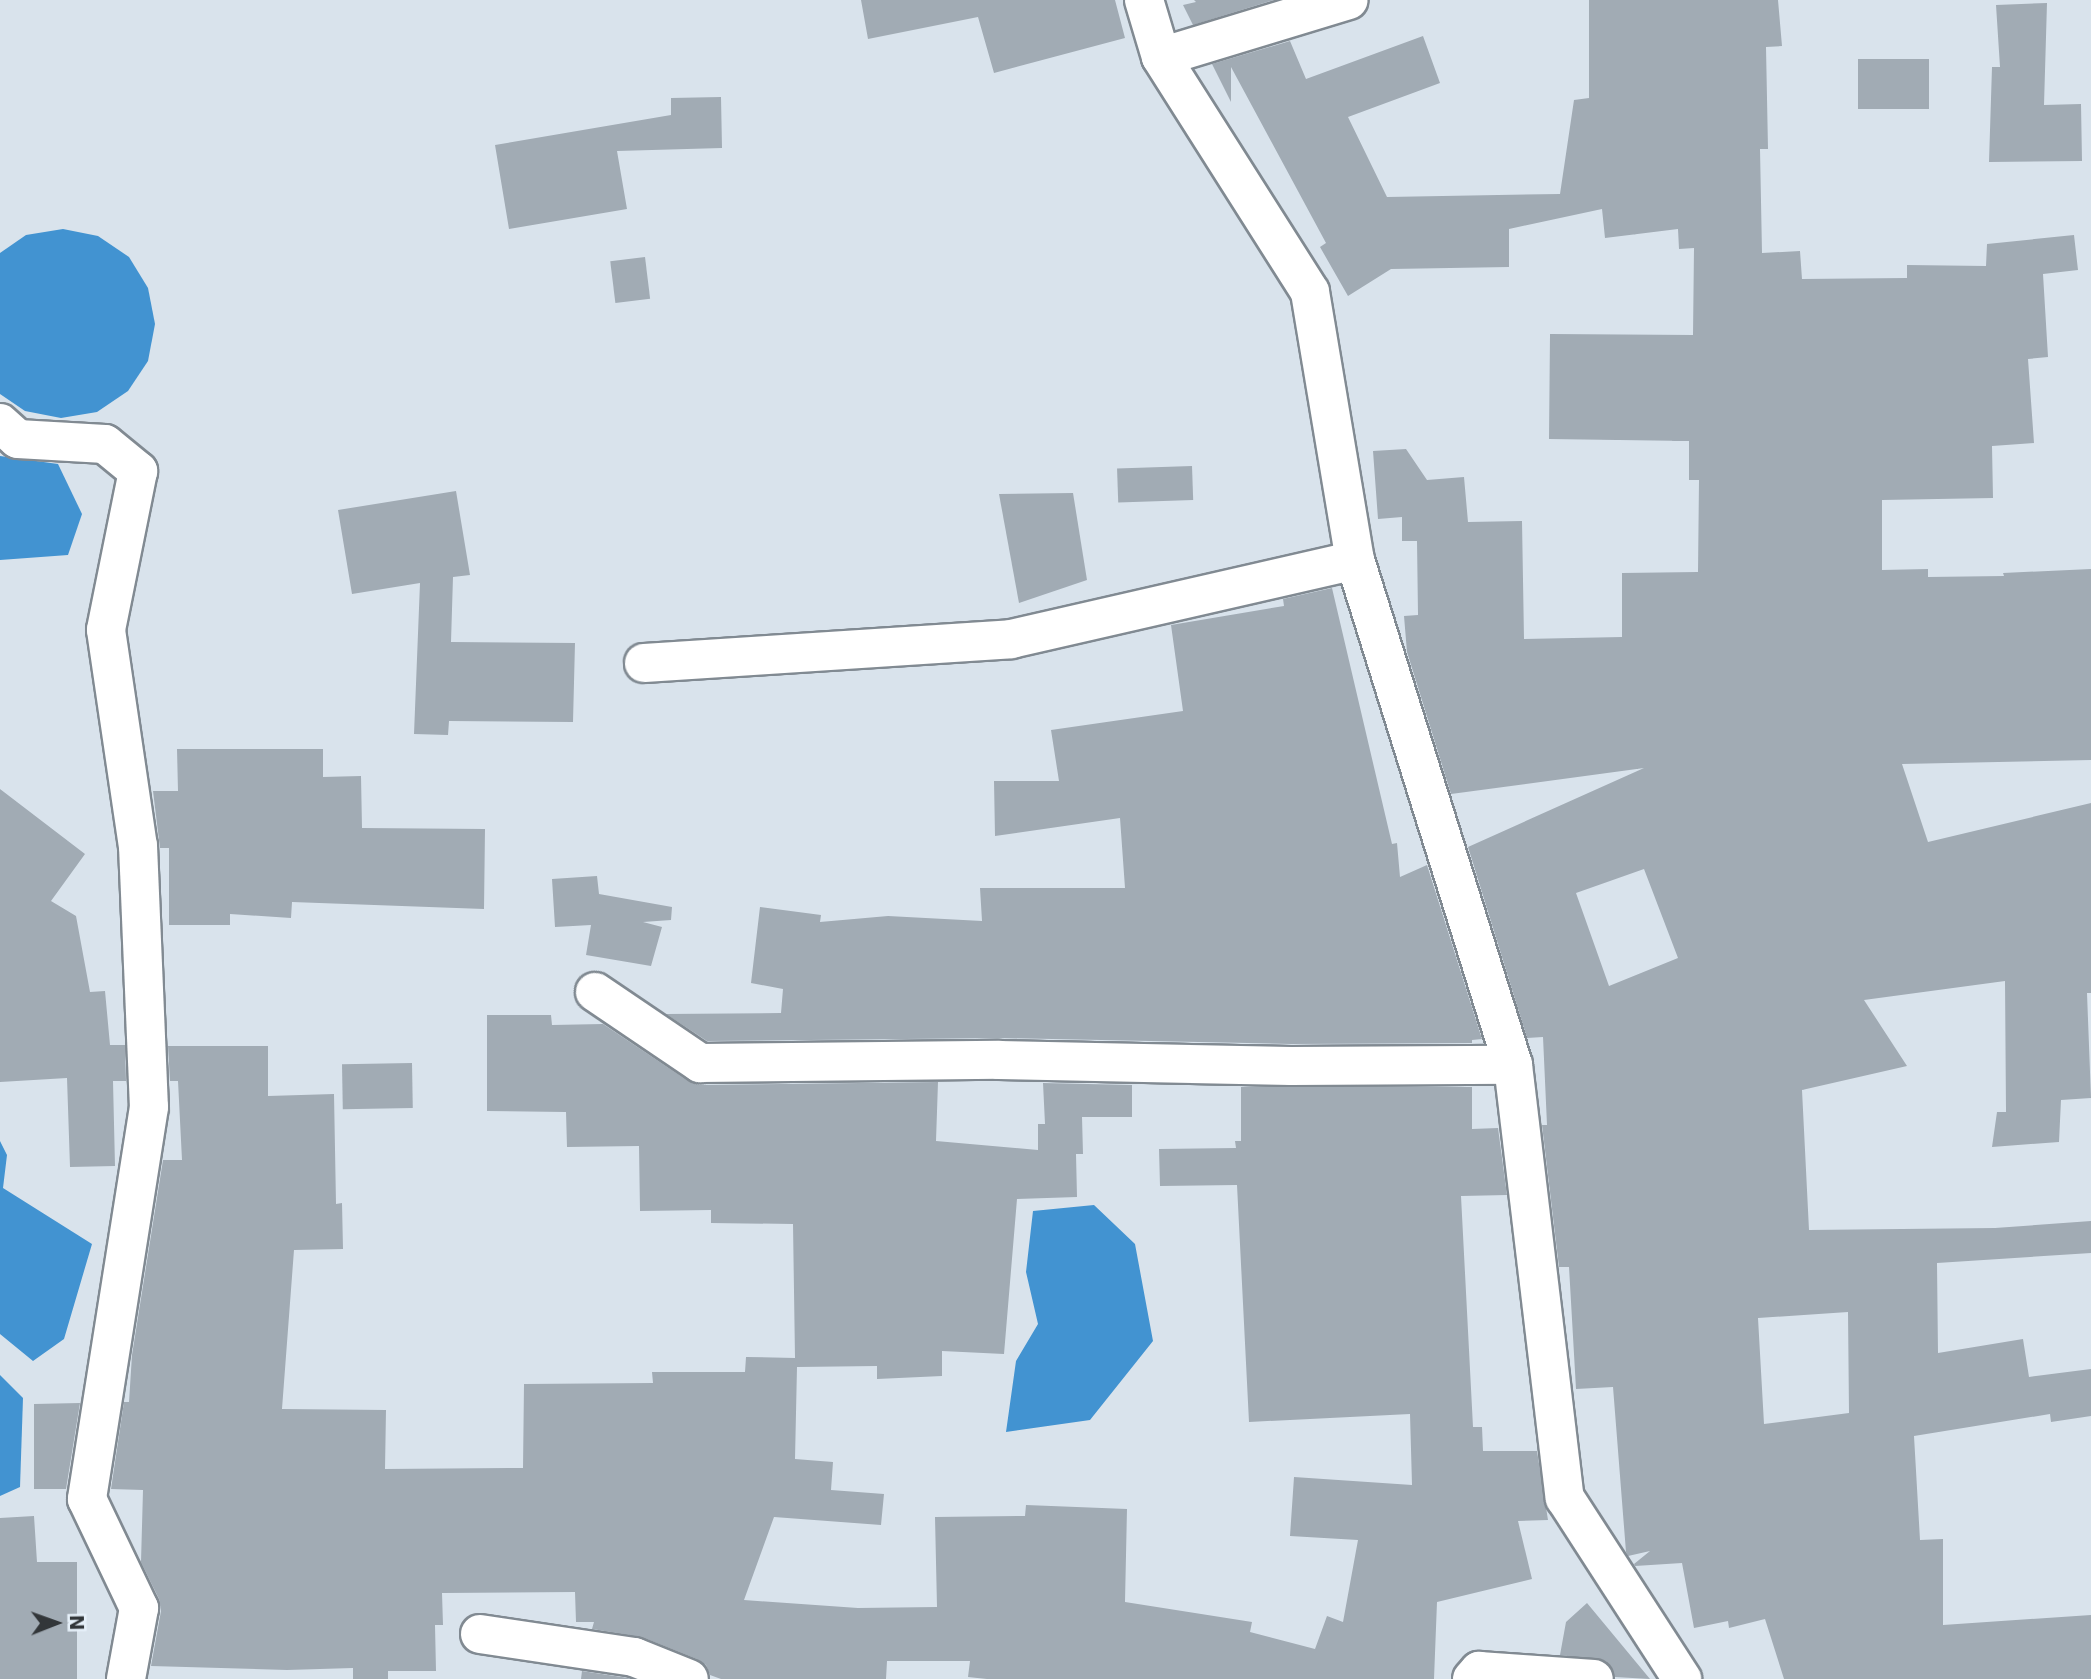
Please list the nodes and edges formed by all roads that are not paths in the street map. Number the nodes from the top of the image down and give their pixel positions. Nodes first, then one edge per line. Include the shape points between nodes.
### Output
1 (1144, 0) edge
2 (1349, 0) edge
3 (1161, 57) junction
4 (0, 423) edge
5 (1355, 560) junction
6 (644, 663) dead end
7 (595, 992) dead end
8 (1513, 1065) junction
9 (480, 1634) dead end
10 (126, 1679) edge
11 (689, 1679) edge
12 (1472, 1679) edge
13 (1594, 1679) edge
14 (1682, 1679) edge

1 - 3 street
2 - 3 street
3 - 5 street via 1310,292
4 - 10 street via 18,439 105,444 138,471 106,631 138,846 149,1107 87,1499 139,1608
5 - 6 street via 1011,639
5 - 8 street
7 - 8 street via 700,1063 999,1060
8 - 14 street via 1566,1498
9 - 11 street via 634,1657
12 - 13 street via 1479,1671

